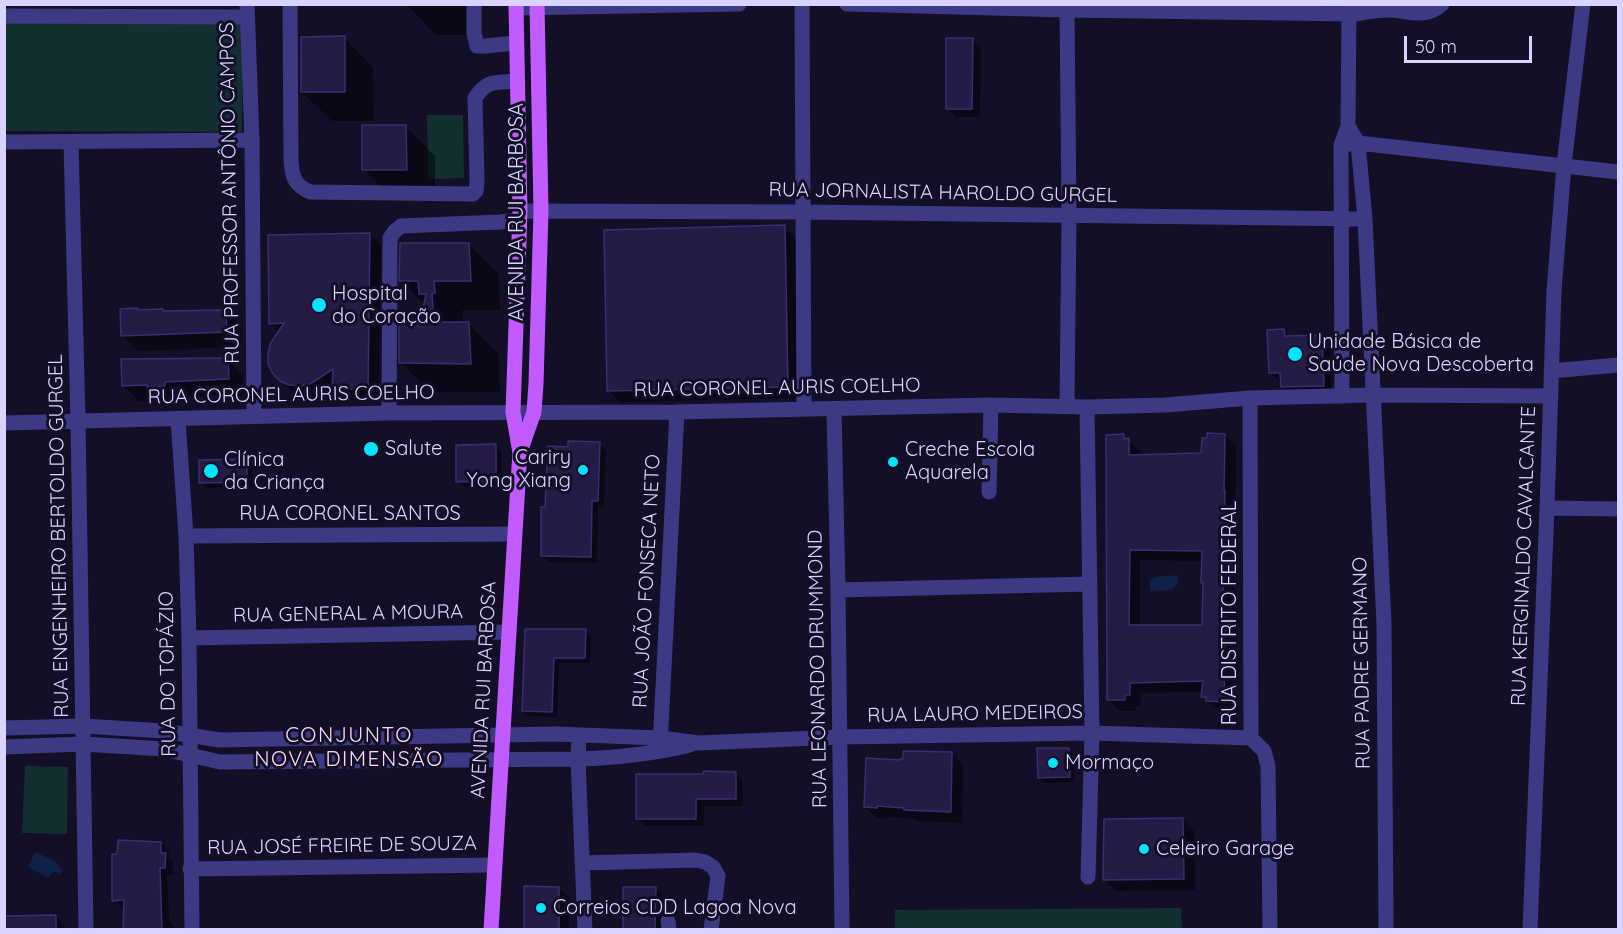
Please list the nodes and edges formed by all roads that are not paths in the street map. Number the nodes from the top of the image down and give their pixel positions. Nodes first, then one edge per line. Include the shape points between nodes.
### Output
1 (290, 4) edge
2 (474, 4) edge
3 (739, 4) edge
4 (802, 4) edge
5 (848, 4) edge
6 (1442, 4) edge
7 (1583, 4) edge
8 (516, 6) edge
9 (537, 6) edge
10 (1067, 7) edge
11 (247, 11) edge
12 (1351, 11) edge
13 (4, 16) edge
14 (516, 43) junction
15 (517, 81) junction
16 (1348, 126) junction
17 (252, 140) junction
18 (4, 142) edge
19 (71, 142) junction
20 (1358, 143) junction
21 (1341, 145) junction
22 (1564, 165) junction
23 (1618, 172) edge
24 (541, 211) junction
25 (803, 212) junction
26 (1069, 215) junction
27 (519, 216) junction
28 (1341, 218) junction
29 (1365, 219) junction
30 (1618, 365) edge
31 (1551, 371) junction
32 (1372, 395) junction
33 (1342, 396) junction
34 (1551, 396) junction
35 (1250, 398) junction
36 (991, 405) junction
37 (1067, 407) junction
38 (1087, 407) junction
39 (834, 408) junction
40 (804, 409) junction
41 (513, 412) junction
42 (534, 412) junction
43 (677, 412) junction
44 (389, 413) junction
45 (254, 416) junction
46 (178, 419) junction
47 (78, 422) junction
48 (4, 423) edge
49 (520, 453) junction
50 (989, 492) dead end
51 (1547, 507) junction
52 (1618, 509) edge
53 (514, 534) junction
54 (186, 536) junction
55 (1090, 584) junction
56 (838, 590) junction
57 (509, 632) junction
58 (189, 638) junction
59 (83, 726) junction
60 (4, 728) edge
61 (1092, 733) junction
62 (190, 735) junction
63 (502, 735) junction
64 (579, 735) junction
65 (840, 737) junction
66 (1251, 738) junction
67 (83, 744) junction
68 (660, 745) junction
69 (4, 747) edge
70 (190, 755) junction
71 (501, 759) junction
72 (578, 759) junction
73 (582, 863) junction
74 (494, 865) junction
75 (190, 869) junction
76 (1088, 878) dead end
77 (86, 930) edge
78 (192, 930) edge
79 (491, 930) edge
80 (585, 930) edge
81 (711, 930) edge
82 (842, 930) edge
83 (1270, 930) edge
84 (1386, 930) edge
85 (1530, 930) edge

1 - 15 street via 291,160 298,186 310,192 472,194 477,180 475,98 489,84
2 - 14 street via 477,46
3 - 9 street
4 - 25 street
5 - 10 street
6 - 12 street via 1422,14
7 - 22 street, RUA KERGINALDO CAVALCANTE
8 - 9 street
8 - 14 main road, AVENIDA RUI BARBOSA
9 - 24 main road, AVENIDA RUI BARBOSA
10 - 12 street
10 - 26 street
11 - 13 street
11 - 17 street, RUA PROFESSOR ANTÔNIO CAMPOS
12 - 16 street
14 - 15 main road, AVENIDA RUI BARBOSA
15 - 27 main road, AVENIDA RUI BARBOSA
16 - 20 street
16 - 21 street
17 - 19 street
17 - 45 street, RUA PROFESSOR ANTÔNIO CAMPOS
18 - 19 street
19 - 47 street, RUA ENGENHEIRO BERTOLDO GURGEL
20 - 21 street
20 - 22 street
20 - 29 street, RUA PADRE GERMANO
21 - 28 street
22 - 23 street
22 - 31 street, RUA KERGINALDO CAVALCANTE
24 - 25 street, RUA JORNALISTA HAROLDO GURGEL
24 - 27 street, RUA JORNALISTA HAROLDO GURGEL
24 - 42 main road, AVENIDA RUI BARBOSA
25 - 26 street, RUA JORNALISTA HAROLDO GURGEL
25 - 40 street
26 - 28 street, RUA JORNALISTA HAROLDO GURGEL
26 - 37 street
27 - 41 main road, AVENIDA RUI BARBOSA
27 - 44 street, RUA JORNALISTA HAROLDO GURGEL via 500,222 401,226 390,238
28 - 29 street, RUA JORNALISTA HAROLDO GURGEL
28 - 33 street
29 - 32 street, RUA PADRE GERMANO
30 - 31 street
31 - 34 street, RUA KERGINALDO CAVALCANTE
32 - 33 street, RUA CORONEL AURIS COELHO
32 - 34 street, RUA CORONEL AURIS COELHO
32 - 84 street, RUA PADRE GERMANO via 1384,624
33 - 35 street, RUA CORONEL AURIS COELHO
34 - 51 street, RUA KERGINALDO CAVALCANTE
35 - 38 street, RUA CORONEL AURIS COELHO
35 - 66 street, RUA DISTRITO FEDERAL
36 - 37 street, RUA CORONEL AURIS COELHO
36 - 39 street, RUA CORONEL AURIS COELHO
36 - 50 street
37 - 38 street, RUA CORONEL AURIS COELHO
38 - 55 street
39 - 40 street, RUA CORONEL AURIS COELHO
39 - 56 street, RUA LEONARDO DRUMMOND
40 - 43 street, RUA CORONEL AURIS COELHO
41 - 42 street, RUA CORONEL AURIS COELHO
41 - 44 street, RUA CORONEL AURIS COELHO
41 - 49 main road, AVENIDA RUI BARBOSA
42 - 43 street, RUA CORONEL AURIS COELHO
42 - 49 main road, AVENIDA RUI BARBOSA
43 - 68 street, RUA JOÃO FONSECA NETO
44 - 45 street, RUA CORONEL AURIS COELHO
45 - 46 street, RUA CORONEL AURIS COELHO
46 - 47 street, RUA CORONEL AURIS COELHO
46 - 54 street, RUA DO TOPÁZIO
47 - 48 street, RUA CORONEL AURIS COELHO
47 - 59 street, RUA ENGENHEIRO BERTOLDO GURGEL
49 - 53 main road, AVENIDA RUI BARBOSA
51 - 52 street
51 - 85 street, RUA KERGINALDO CAVALCANTE
53 - 54 street, RUA CORONEL SANTOS
53 - 57 main road, AVENIDA RUI BARBOSA
54 - 58 street, RUA DO TOPÁZIO
55 - 56 street
55 - 61 street
56 - 65 street, RUA LEONARDO DRUMMOND
57 - 58 street, RUA GENERAL A MOURA
57 - 63 main road, AVENIDA RUI BARBOSA
58 - 62 street, RUA DO TOPÁZIO
59 - 60 street, RUA LAURO MEDEIROS
59 - 62 street, RUA LAURO MEDEIROS
59 - 67 street, RUA ENGENHEIRO BERTOLDO GURGEL
61 - 65 street, RUA LAURO MEDEIROS
61 - 66 street, RUA LAURO MEDEIROS
61 - 76 street
62 - 63 street, RUA LAURO MEDEIROS via 219,740
62 - 70 street, RUA DO TOPÁZIO
63 - 64 street, RUA LAURO MEDEIROS
63 - 71 main road, AVENIDA RUI BARBOSA
64 - 68 street, RUA LAURO MEDEIROS
64 - 72 street
65 - 68 street, RUA LAURO MEDEIROS
65 - 82 street, RUA LEONARDO DRUMMOND
66 - 83 street, RUA DISTRITO FEDERAL via 1264,751 1268,766
67 - 69 street, RUA LAURO MEDEIROS
67 - 70 street, RUA LAURO MEDEIROS via 164,749
67 - 77 street, RUA ENGENHEIRO BERTOLDO GURGEL
68 - 72 street, RUA LAURO MEDEIROS via 613,758
70 - 71 street, RUA LAURO MEDEIROS via 220,762
70 - 75 street, RUA DO TOPÁZIO
71 - 72 street, RUA LAURO MEDEIROS
71 - 74 main road, AVENIDA RUI BARBOSA
72 - 73 street
73 - 80 street
73 - 81 street via 705,862 718,876
74 - 75 street, RUA JOSÉ FREIRE DE SOUZA
74 - 79 main road, AVENIDA RUI BARBOSA
75 - 78 street, RUA DO TOPÁZIO

